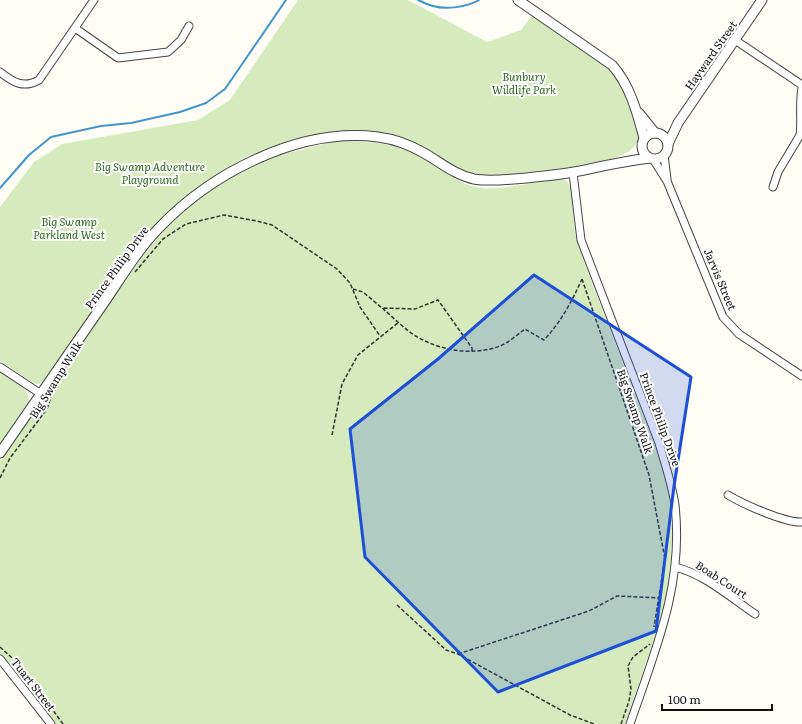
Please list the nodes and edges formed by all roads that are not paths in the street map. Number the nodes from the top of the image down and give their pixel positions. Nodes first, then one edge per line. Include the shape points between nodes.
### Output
1 (94, 0) edge
2 (518, 0) edge
3 (762, 0) edge
4 (189, 26) dead end
5 (75, 28) junction
6 (735, 40) junction
7 (0, 72) edge
8 (802, 87) edge
9 (637, 110) junction
10 (678, 123) junction
11 (658, 134) junction
12 (643, 142) junction
13 (668, 144) junction
14 (664, 155) junction
15 (651, 159) junction
16 (622, 161) junction
17 (573, 173) junction
18 (667, 181) junction
19 (773, 187) dead end
20 (0, 366) edge
21 (802, 376) edge
22 (40, 394) junction
23 (0, 453) edge
24 (728, 495) dead end
25 (802, 522) edge
26 (675, 567) junction
27 (755, 614) dead end
28 (2, 664) edge
29 (51, 724) edge
30 (630, 724) edge

1 - 5 street
2 - 9 street via 612,65 623,78
3 - 6 street, Hayward Street
4 - 5 street via 181,40 168,52 118,58
5 - 7 street via 39,80 22,85
6 - 8 street
6 - 10 street, Hayward Street
8 - 19 street via 800,135 778,172
9 - 11 street
9 - 12 street
10 - 11 street, Hayward Street
10 - 13 street, Hayward Street
11 - 12 street
11 - 13 street
12 - 15 street via 644,153
12 - 16 street, Prince Philip Drive
13 - 14 street
14 - 15 street
14 - 18 street, Jarvis Street
15 - 16 street, Prince Philip Drive
15 - 18 street, Jarvis Street
16 - 17 street, Prince Philip Drive
17 - 22 street, Prince Philip Drive via 491,181 472,179 409,146 373,137 322,139 270,153 216,181 193,197 157,230
17 - 26 street, Prince Philip Drive via 581,240 659,443 669,476 676,525
18 - 21 street, Jarvis Street via 723,317 739,334
20 - 22 street
22 - 23 street, Prince Philip Drive
24 - 25 street via 741,503
26 - 27 street, Boab Court via 698,576
26 - 30 street, Prince Philip Drive via 671,600
28 - 29 street, Tuart Street

